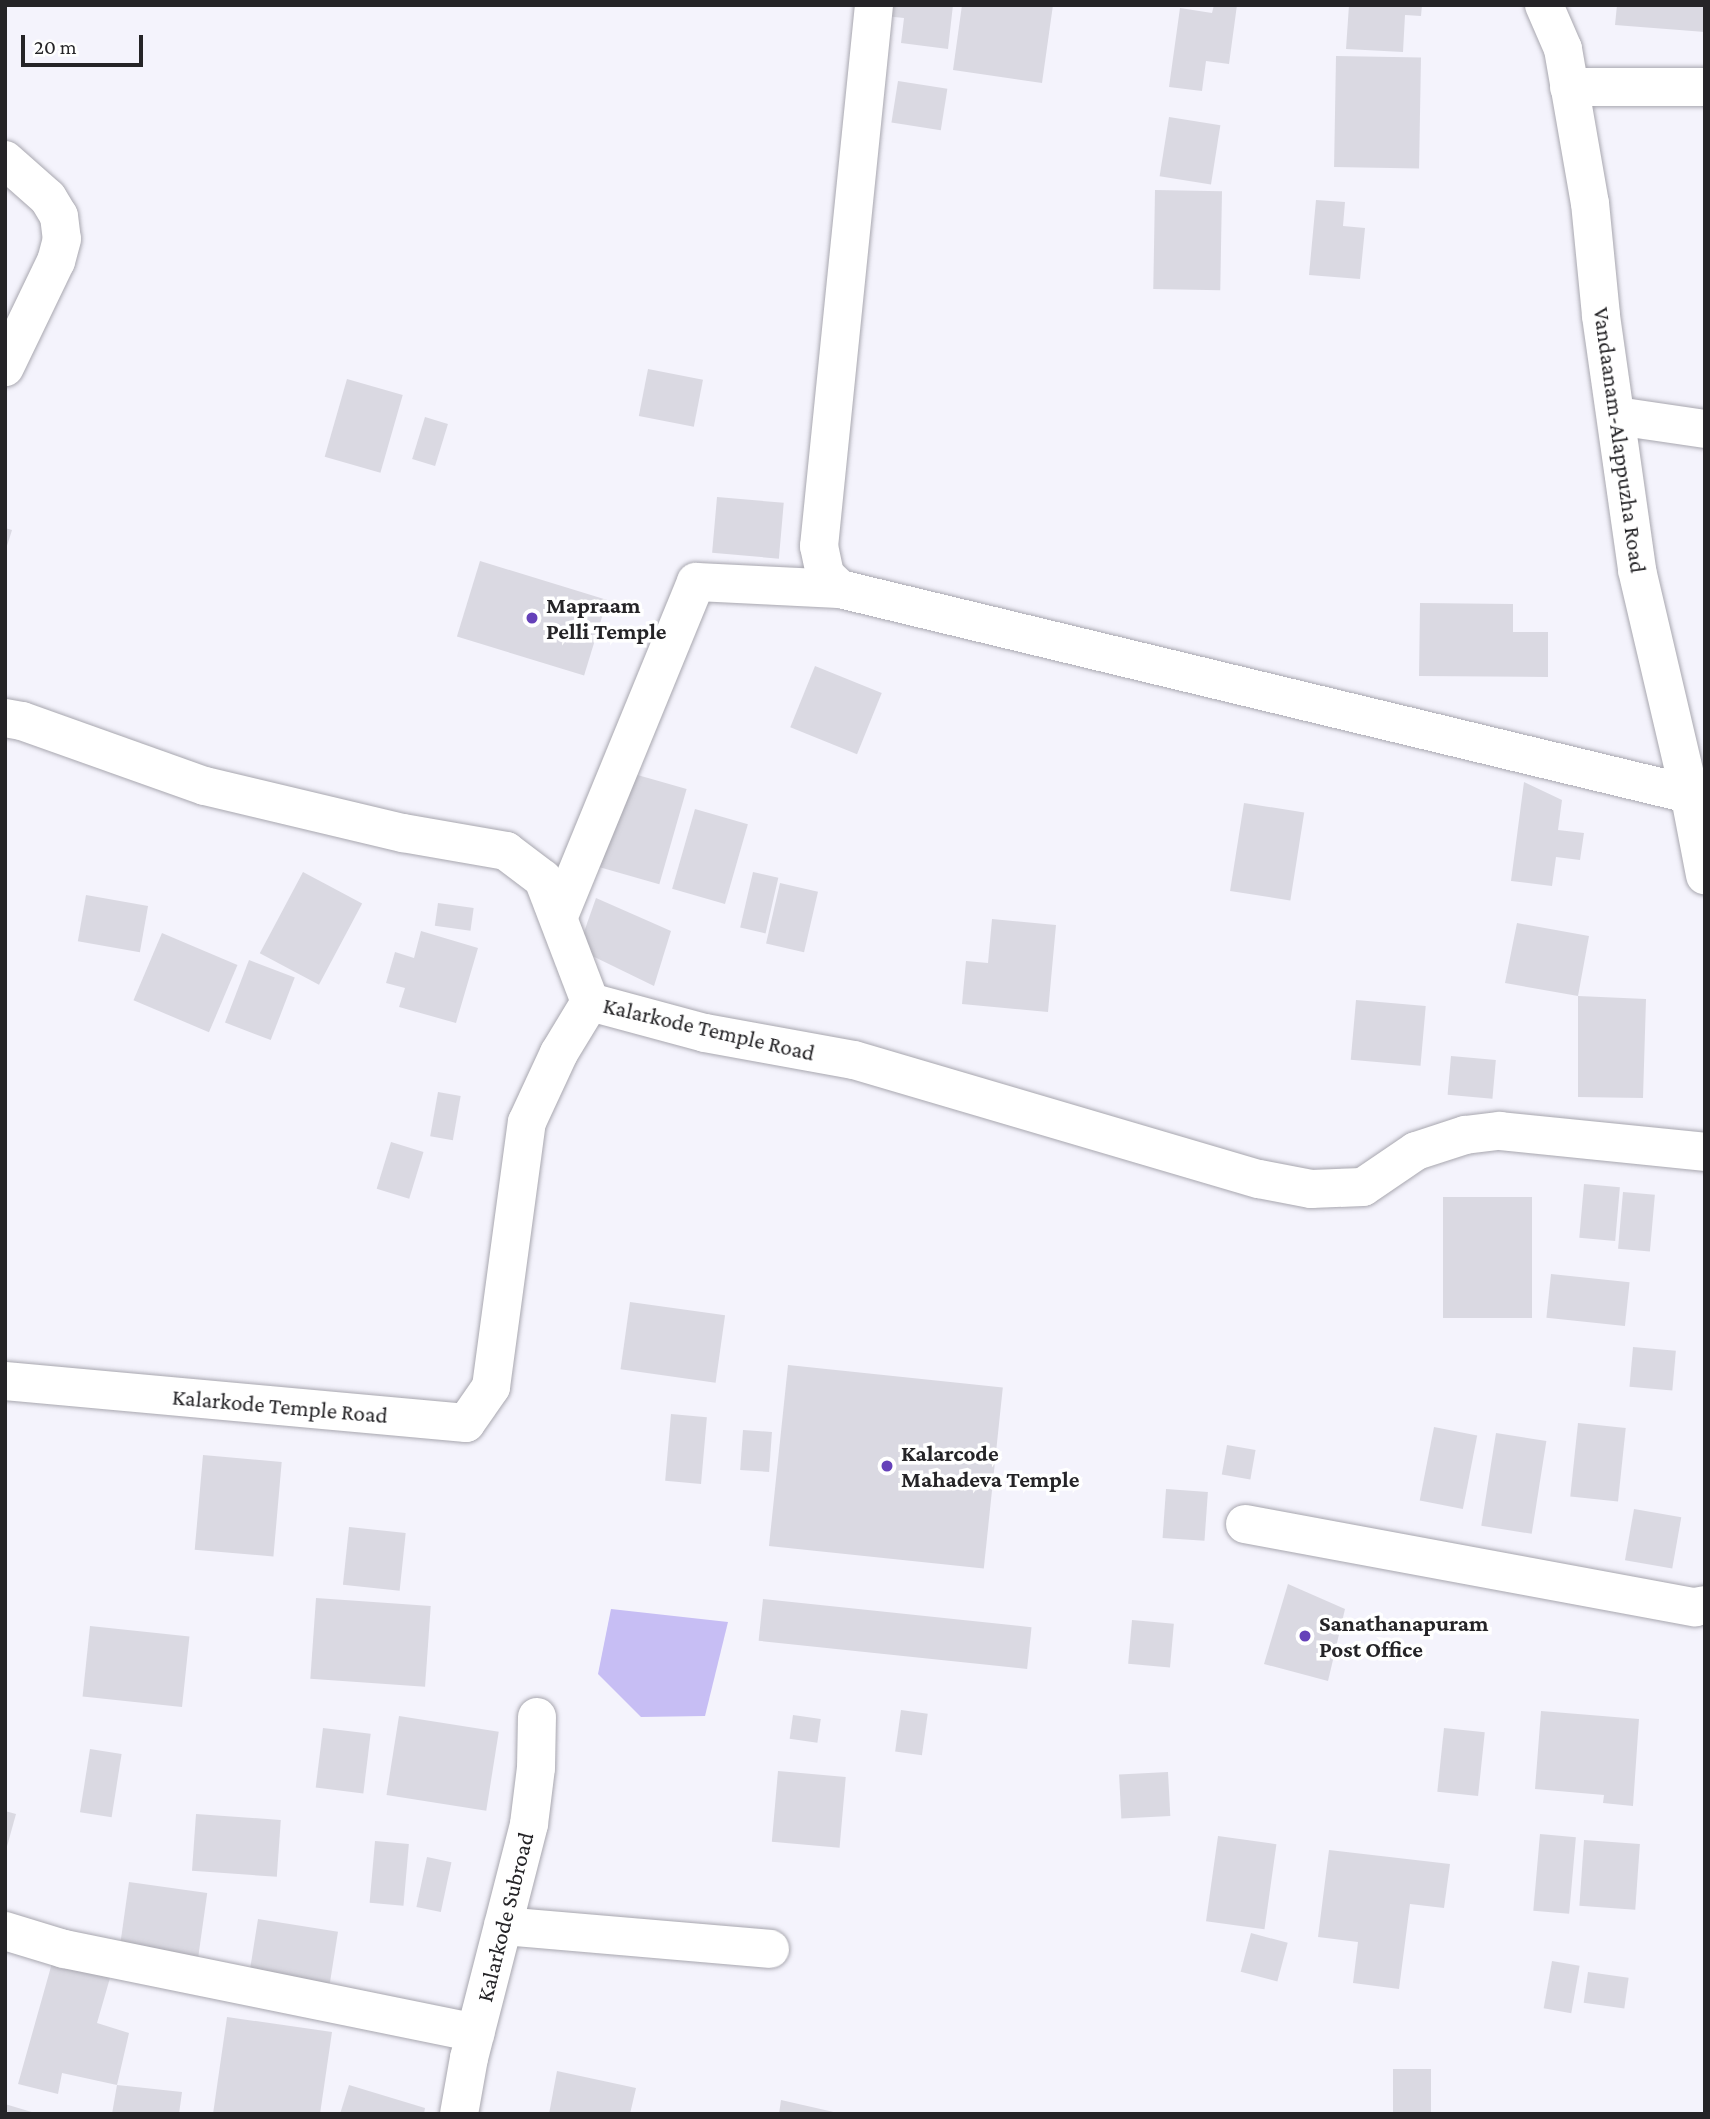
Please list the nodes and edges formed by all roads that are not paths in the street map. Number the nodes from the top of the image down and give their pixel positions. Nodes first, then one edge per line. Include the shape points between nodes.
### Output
1 (874, 5) edge
2 (1544, 5) edge
3 (1569, 87) junction
4 (1705, 87) edge
5 (5, 160) edge
6 (5, 368) edge
7 (1617, 416) junction
8 (1705, 429) edge
9 (840, 589) junction
10 (5, 718) edge
11 (1697, 795) edge
12 (1705, 875) edge
13 (559, 916) junction
14 (590, 1002) junction
15 (1705, 1152) edge
16 (5, 1381) edge
17 (1244, 1524) dead end
18 (1705, 1605) edge
19 (537, 1717) dead end
20 (503, 1926) junction
21 (5, 1931) edge
22 (770, 1949) dead end
23 (476, 2033) junction
24 (458, 2114) edge

1 - 9 main road via 819,546 825,575
2 - 3 main road, Vandaanam-Alappuzha Road via 1563,49
3 - 4 main road
3 - 7 main road, Vandaanam-Alappuzha Road via 1590,203
5 - 6 main road via 48,198 59,216 62,239
7 - 8 main road
7 - 11 main road, Vandaanam-Alappuzha Road via 1637,570
9 - 11 main road
9 - 13 main road via 696,582
10 - 13 main road via 205,786 403,833 506,851 543,879
11 - 12 main road, Vandaanam-Alappuzha Road
13 - 14 main road
14 - 15 main road, Kalarkode Temple Road via 705,1032 854,1060 1259,1179 1311,1189 1363,1187 1416,1151 1465,1135 1500,1131
14 - 16 main road, Kalarkode Temple Road via 559,1053 527,1122 491,1387 466,1423
17 - 18 main road via 1695,1607
19 - 20 main road, Kalarkode Subroad via 529,1824
20 - 22 main road
20 - 23 main road, Kalarkode Subroad
21 - 23 main road via 77,1951
23 - 24 main road, Kalarkode Subroad

